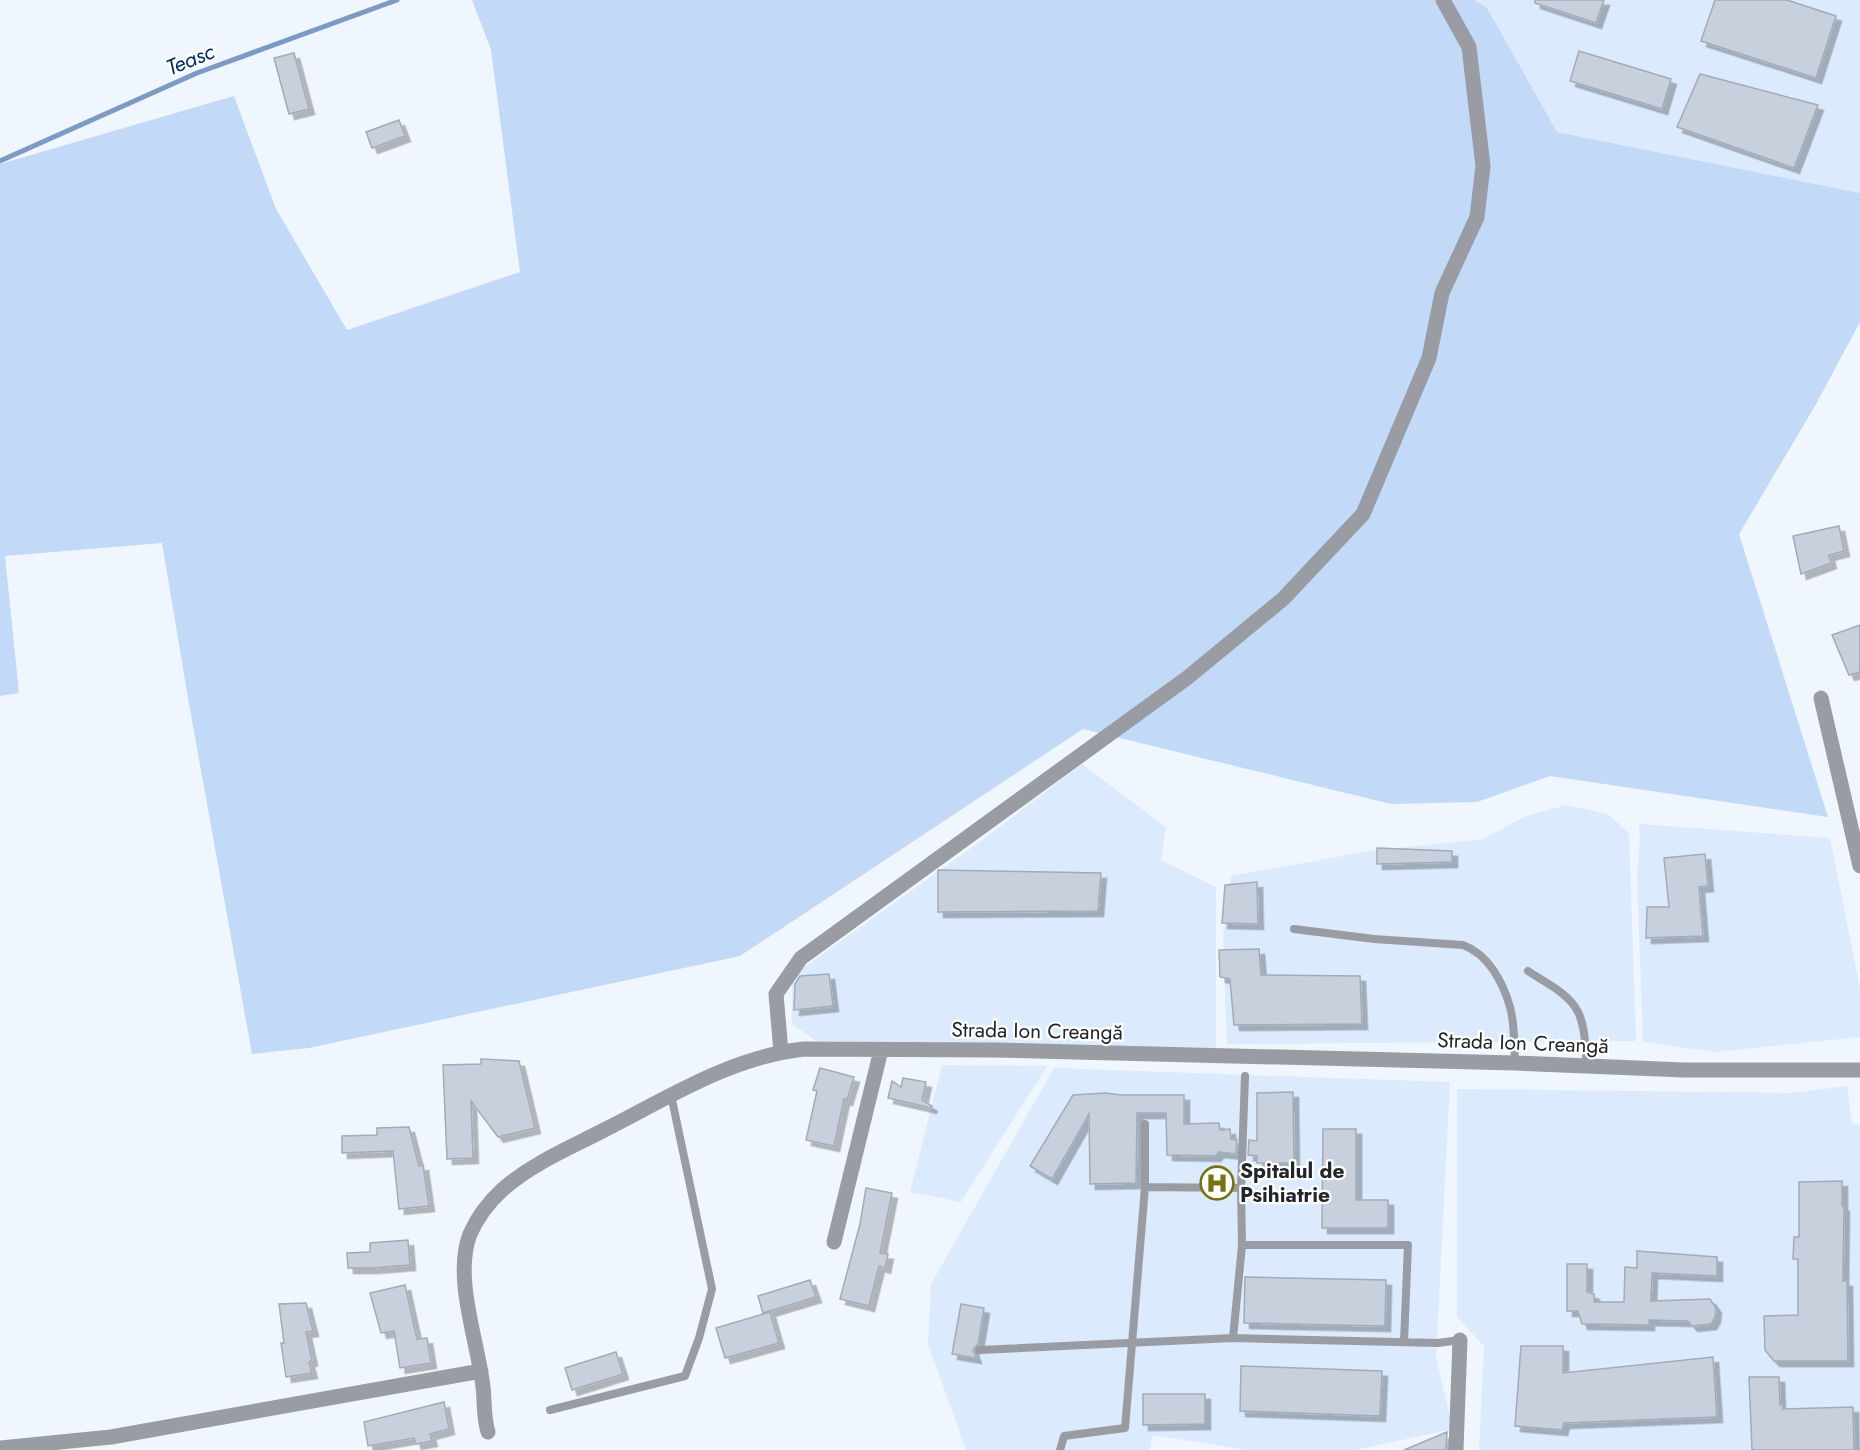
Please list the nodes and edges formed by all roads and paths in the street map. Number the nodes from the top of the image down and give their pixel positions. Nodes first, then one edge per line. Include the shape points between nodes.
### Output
1 (1443, 0) edge
2 (1821, 698) dead end
3 (1860, 866) edge
4 (1294, 929) dead end
5 (1528, 971) dead end
6 (881, 1050) junction
7 (781, 1052) junction
8 (1515, 1063) junction
9 (1587, 1067) junction
10 (1860, 1071) edge
11 (1245, 1076) dead end
12 (671, 1095) junction
13 (1145, 1124) dead end
14 (1145, 1187) junction
15 (1241, 1188) junction
16 (834, 1242) dead end
17 (1242, 1245) junction
18 (1233, 1338) junction
19 (1460, 1340) joint
20 (1404, 1342) junction
21 (1133, 1344) junction
22 (979, 1350) dead end
23 (481, 1371) junction
24 (550, 1410) dead end
25 (488, 1432) dead end
26 (0, 1448) edge
27 (1060, 1450) edge
28 (1456, 1450) edge

1 - 7 street via 1469,47 1483,166 1477,217 1442,293 1428,358 1363,514 1283,599 1187,678 801,958 776,994
2 - 3 street
4 - 8 lane via 1475,949 1486,959 1511,1008
5 - 9 lane via 1578,1010
6 - 7 street, Strada Ion Creangă
6 - 8 street, Strada Ion Creangă
6 - 16 street
7 - 12 street, Strada Ion Creangă via 719,1071
8 - 9 street, Strada Ion Creangă
9 - 10 street, Strada Ion Creangă
11 - 15 lane
12 - 23 street, Strada Ion Creangă via 543,1162 502,1190 482,1213 470,1235 465,1261 466,1289
12 - 24 lane via 712,1289 685,1376
13 - 14 lane
14 - 15 lane
14 - 21 lane
15 - 17 lane
17 - 18 lane
17 - 20 lane via 1408,1245
18 - 20 lane
18 - 21 lane
19 - 20 lane
19 - 28 street
21 - 22 lane
21 - 27 lane via 1125,1428 1064,1436
23 - 25 street, Strada Ion Creangă via 483,1416
23 - 26 street via 111,1437

